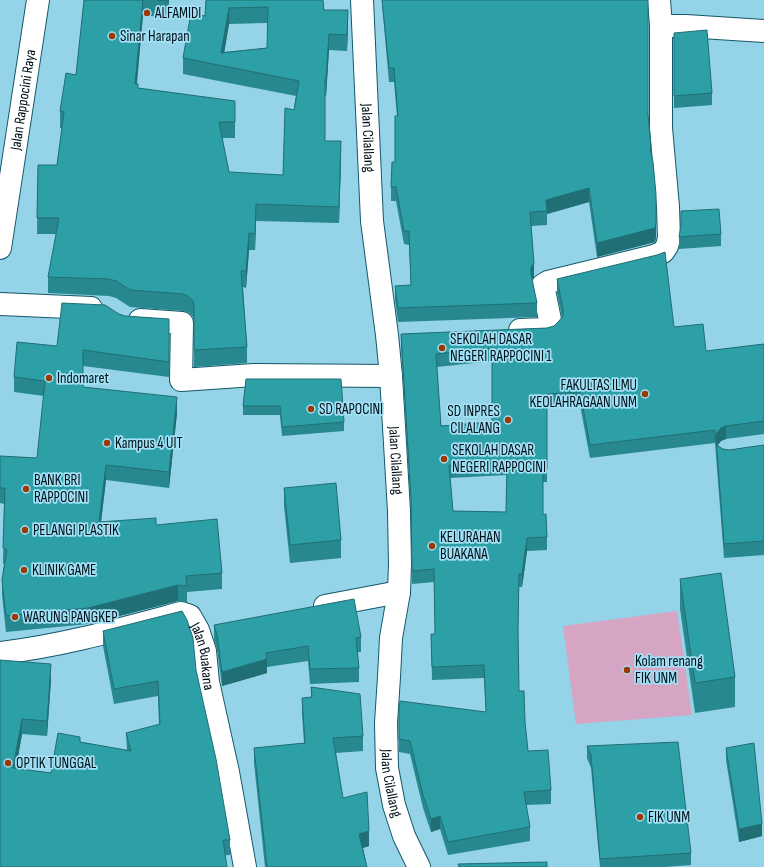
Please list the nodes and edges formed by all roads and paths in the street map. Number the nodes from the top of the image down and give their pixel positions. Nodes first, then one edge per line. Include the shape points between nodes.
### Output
1 (38, 0) edge
2 (362, 0) edge
3 (659, 0) edge
4 (661, 26) junction
5 (764, 31) edge
6 (0, 248) edge
7 (0, 304) edge
8 (498, 331) edge
9 (391, 376) junction
10 (399, 592) junction
11 (306, 609) edge
12 (0, 653) edge
13 (245, 867) edge
14 (419, 867) edge

1 - 6 street, Jalan Rappocini Raya
2 - 9 street, Jalan Cilallang via 372,221 395,334
3 - 4 street
4 - 5 street
4 - 8 street via 661,128 668,207 667,246 663,252 654,256 548,282 543,285 550,327 546,330
7 - 9 street via 114,312 126,319 182,324 181,380 254,375
9 - 10 street, Jalan Cilallang via 399,511
10 - 11 street
10 - 14 street, Jalan Cilallang via 391,638 386,723 387,768 394,805 404,836
12 - 13 street, Jalan Buakana via 30,650 181,613 190,616 206,628 208,682

